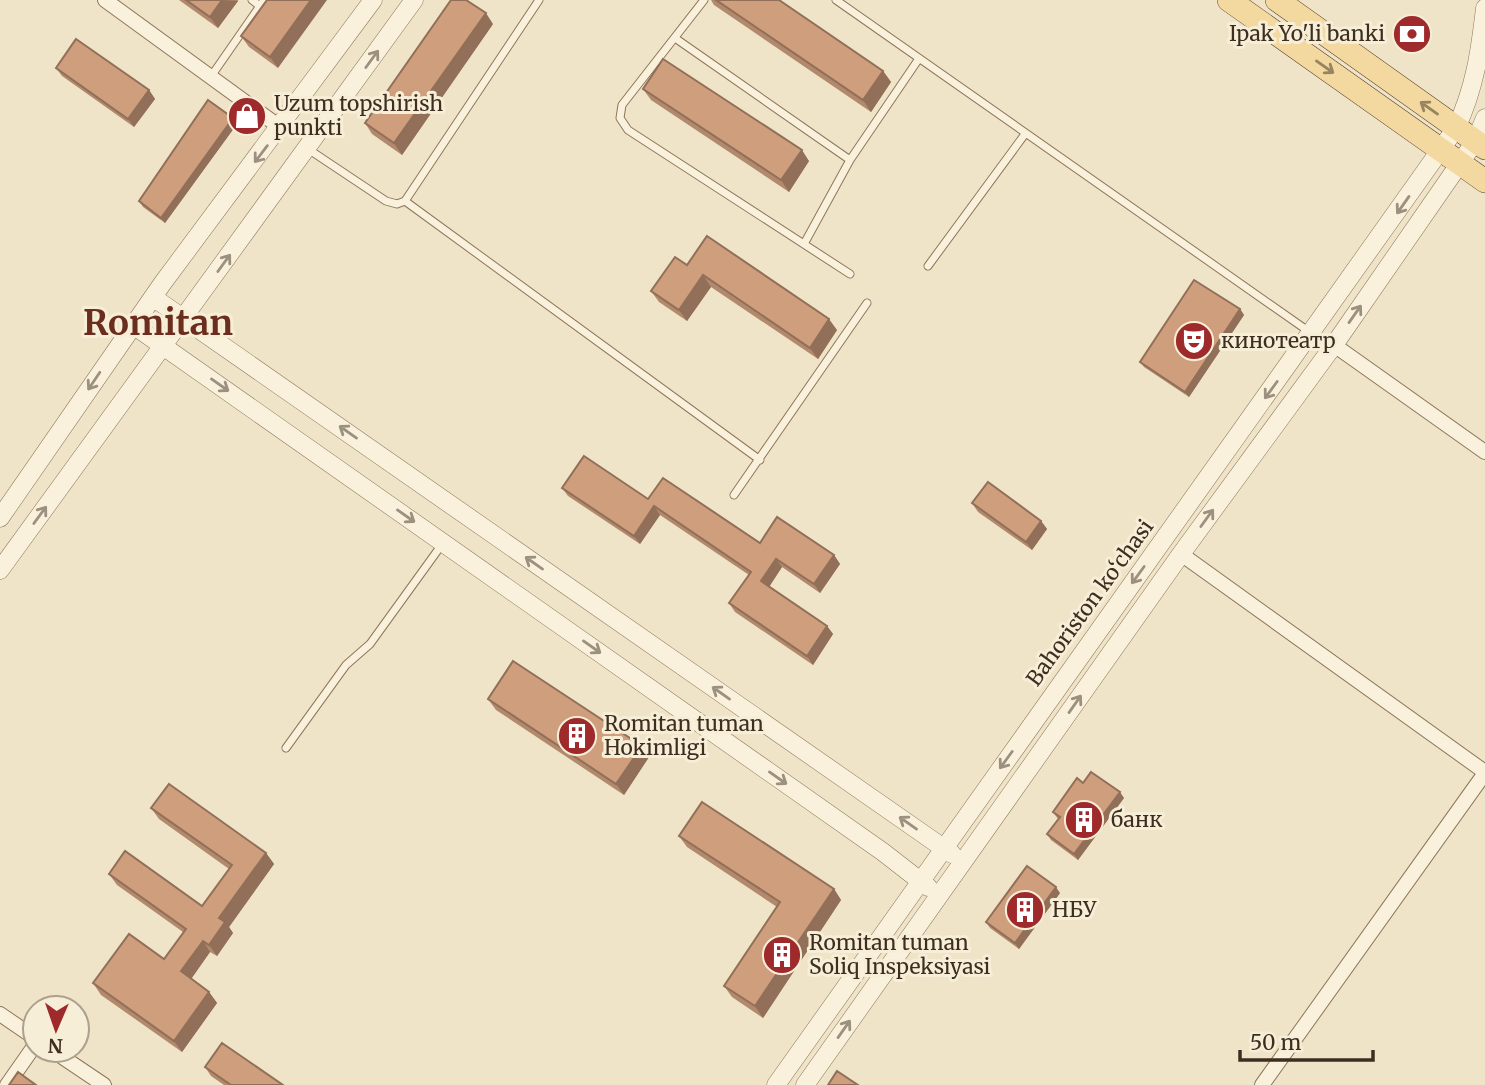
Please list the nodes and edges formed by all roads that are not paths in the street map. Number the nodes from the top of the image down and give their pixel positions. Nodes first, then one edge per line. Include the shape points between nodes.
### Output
1 (105, 0) edge
2 (252, 0) edge
3 (373, 0) edge
4 (414, 0) edge
5 (539, 0) edge
6 (704, 0) edge
7 (836, 0) edge
8 (1229, 0) edge
9 (1277, 0) edge
10 (262, 3) edge
11 (1485, 8) edge
12 (675, 38) junction
13 (919, 60) junction
14 (212, 75) junction
15 (1485, 118) edge
16 (281, 128) junction
17 (1456, 128) junction
18 (1025, 134) junction
19 (1480, 144) edge
20 (307, 148) junction
21 (1442, 149) junction
22 (850, 160) junction
23 (1460, 164) junction
24 (1485, 181) edge
25 (405, 201) junction
26 (804, 244) junction
27 (928, 266) dead end
28 (850, 274) dead end
29 (154, 298) junction
30 (867, 303) dead end
31 (183, 317) junction
32 (133, 325) junction
33 (1312, 334) junction
34 (1334, 345) junction
35 (164, 346) junction
36 (1485, 452) edge
37 (760, 460) junction
38 (734, 495) dead end
39 (0, 518) edge
40 (443, 542) junction
41 (1181, 554) junction
42 (0, 570) edge
43 (286, 748) dead end
44 (1485, 772) edge
45 (943, 848) junction
46 (963, 862) junction
47 (919, 880) junction
48 (939, 896) junction
49 (0, 1014) edge
50 (21, 1028) edge
51 (22, 1064) edge
52 (73, 1064) edge
53 (7, 1085) edge
54 (104, 1085) edge
55 (776, 1085) edge
56 (805, 1085) edge
57 (1262, 1085) edge

1 - 14 street
2 - 10 lane
3 - 16 street
20 -> 4 street
5 - 25 lane
6 - 12 lane
7 - 13 lane
8 -> 21 main road
17 -> 9 main road
10 - 14 lane
11 - 17 street, Bahoriston ko‘chasi via 1478,65
12 - 22 lane
12 - 26 lane via 622,105 620,118 628,130
13 - 18 lane
13 - 22 lane
14 - 16 street
15 - 19 street
16 - 20 street
16 -> 29 street
17 - 19 main road
17 - 21 street, Bahoriston ko‘chasi
18 - 27 lane
18 - 33 lane
19 - 23 street
20 - 25 lane via 386,201
31 -> 20 street
21 - 23 main road
21 -> 33 street, Bahoriston ko‘chasi
22 - 26 lane
23 - 24 main road
34 -> 23 street
25 - 37 lane
26 - 28 lane
29 - 31 street
29 - 32 street
30 - 37 lane
31 - 35 street
45 -> 31 street
32 - 35 street
32 -> 39 street
33 -> 45 street, Bahoriston ko‘chasi
34 - 36 street
41 -> 34 street
35 -> 40 street
42 -> 35 street
37 - 38 lane
40 - 43 lane via 370,644 346,665
40 -> 47 street
41 - 44 street
46 -> 41 street
44 - 57 street
45 - 46 street
45 - 47 street, Bahoriston ko‘chasi
46 - 48 street
47 - 48 street
47 - 55 street, Bahoriston ko‘chasi
56 -> 48 street
49 - 50 street
51 - 53 street
52 - 54 street

